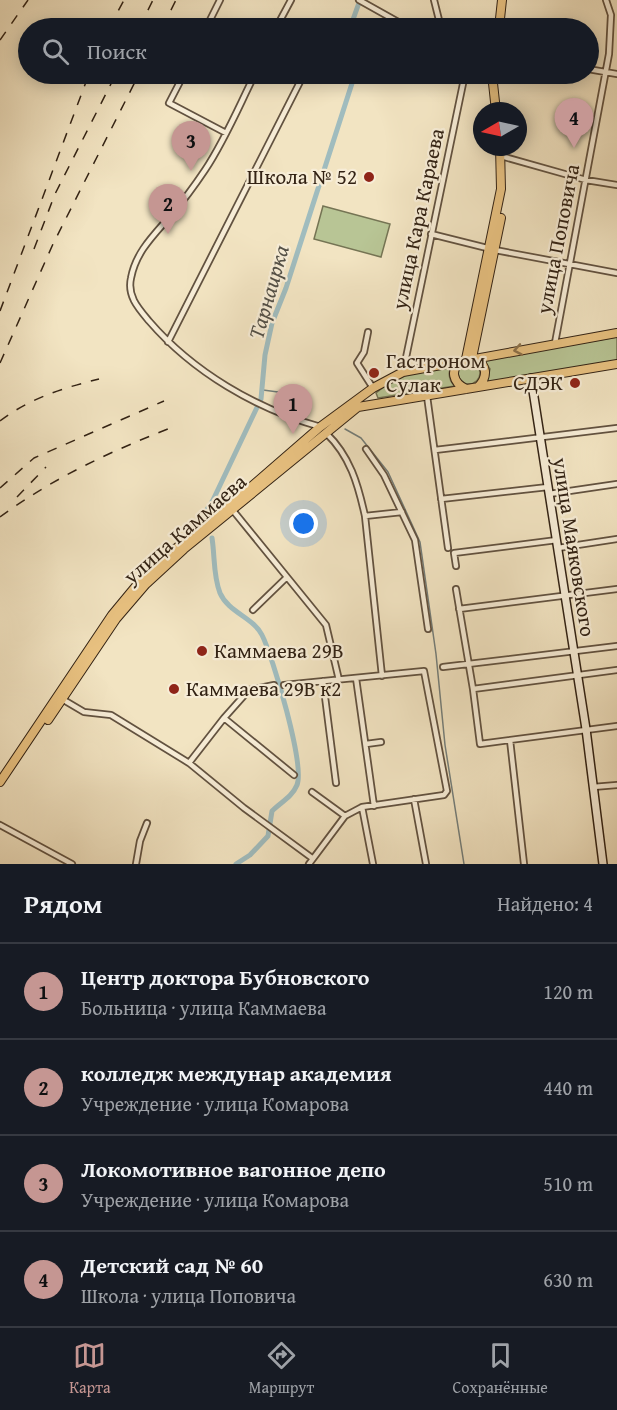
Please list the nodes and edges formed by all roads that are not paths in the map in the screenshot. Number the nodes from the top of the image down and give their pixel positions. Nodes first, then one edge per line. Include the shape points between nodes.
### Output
1 (220, 0) edge
2 (291, 0) edge
3 (359, 0) edge
4 (373, 0) edge
5 (434, 0) edge
6 (497, 0) edge
7 (502, 0) edge
8 (606, 0) edge
9 (374, 8) junction
10 (211, 18) edge
11 (281, 18) edge
12 (392, 18) edge
13 (438, 18) edge
14 (495, 18) edge
15 (500, 18) edge
16 (599, 71) edge
17 (606, 72) junction
18 (617, 74) edge
19 (179, 84) edge
20 (250, 84) edge
21 (299, 84) edge
22 (463, 84) edge
23 (494, 84) edge
24 (497, 84) edge
25 (497, 102) edge
26 (498, 102) edge
27 (226, 133) junction
28 (503, 157) joint
29 (586, 180) junction
30 (617, 184) edge
31 (431, 234) junction
32 (492, 249) junction
33 (571, 264) junction
34 (617, 273) edge
35 (368, 332) dead end
36 (617, 333) edge
37 (168, 342) junction
38 (555, 343) junction
39 (469, 359) junction
40 (617, 364) edge
41 (403, 372) junction
42 (531, 378) junction
43 (478, 386) junction
44 (373, 388) junction
45 (466, 388) junction
46 (427, 395) junction
47 (357, 404) junction
48 (617, 428) edge
49 (323, 429) junction
50 (541, 436) junction
51 (366, 449) dead end
52 (435, 450) junction
53 (617, 484) edge
54 (549, 490) junction
55 (441, 499) junction
56 (231, 508) junction
57 (402, 512) junction
58 (365, 516) junction
59 (617, 539) edge
60 (558, 544) junction
61 (448, 548) dead end
62 (456, 566) dead end
63 (286, 578) junction
64 (456, 589) dead end
65 (617, 589) edge
66 (566, 595) junction
67 (459, 609) junction
68 (253, 610) dead end
69 (428, 628) dead end
70 (617, 646) edge
71 (574, 651) junction
72 (468, 664) junction
73 (443, 667) dead end
74 (617, 670) edge
75 (577, 674) junction
76 (382, 676) junction
77 (356, 678) junction
78 (339, 680) junction
79 (323, 681) junction
80 (284, 685) dead end
81 (274, 686) dead end
82 (473, 689) junction
83 (59, 698) junction
84 (224, 718) junction
85 (617, 726) edge
86 (586, 729) junction
87 (510, 740) junction
88 (381, 742) dead end
89 (366, 744) junction
90 (189, 763) junction
91 (294, 776) dead end
92 (0, 782) edge
93 (336, 783) dead end
94 (617, 785) edge
95 (593, 788) junction
96 (0, 790) edge
97 (312, 792) dead end
98 (414, 799) junction
99 (374, 806) junction
100 (362, 807) junction
101 (345, 816) junction
102 (147, 823) dead end
103 (0, 825) edge
104 (311, 862) edge
105 (72, 864) edge
106 (136, 864) edge
107 (372, 864) edge
108 (426, 864) edge
109 (524, 864) edge
110 (603, 864) edge

1 - 10 street
2 - 11 street
3 - 9 street
4 - 9 street
5 - 13 street
6 - 14 main road
7 - 15 main road
8 - 17 street, улица Поповича via 611,15
9 - 12 street
16 - 17 street
17 - 18 street
17 - 29 street, улица Поповича
19 - 27 street via 169,103
20 - 27 street
21 - 37 street
22 - 31 street, улица Кара Караева
23 - 25 main road
24 - 26 main road
27 - 37 street via 189,194 148,241 130,280 135,305
28 - 29 street
28 - 32 main road via 506,189
29 - 30 street
29 - 33 street, улица Поповича
31 - 32 street
31 - 41 street, улица Кара Караева
32 - 33 street
32 - 39 main road
33 - 34 street
33 - 38 street, улица Поповича
35 - 44 street via 357,363
36 - 38 main road, улица Каммаева
37 - 49 street via 213,377 253,401
38 -> 39 main road, улица Каммаева
39 - 41 main road, улица Каммаева
39 - 43 main road via 481,362 485,368
39 - 45 main road via 458,363 453,375
40 - 42 main road
41 - 44 main road, улица Каммаева
42 - 43 main road
42 - 50 street, улица Маяковского
43 - 45 main road
44 - 47 main road, улица Каммаева
45 - 46 main road
46 - 47 main road
46 - 52 street
47 - 49 main road, улица Каммаева
48 - 50 street
49 - 56 main road, улица Каммаева
49 - 58 street via 346,457
50 - 52 street
50 - 54 street, улица Маяковского
51 - 57 street
52 - 55 street
53 - 54 street
54 - 55 street
54 - 60 street, улица Маяковского
55 - 61 street
56 - 63 street
56 - 83 main road, улица Каммаева via 146,584
57 - 58 street
57 - 69 street via 415,540
58 - 76 street
59 - 60 street
60 - 62 street via 454,553
60 - 66 street, улица Маяковского
63 - 68 street
63 - 78 street via 326,625
64 - 67 street
65 - 66 street
66 - 67 street
66 - 71 street, улица Маяковского
67 - 72 street
70 - 71 street
71 - 72 street
71 - 75 street, улица Маяковского
72 - 73 street
72 - 82 street
74 - 75 street
75 - 82 street
75 - 86 street, улица Маяковского
76 - 77 street
76 - 98 street via 426,673 447,791 444,795
77 - 78 street
77 - 89 street
78 - 79 street
79 - 80 street
79 - 93 street
81 - 84 street via 249,690
82 - 87 street via 480,744
83 - 90 street via 84,712 111,715
83 - 92 main road, улица Каммаева
83 - 96 main road, улица Каммаева
84 - 90 street
84 - 91 street
85 - 86 street
86 - 87 street
86 - 95 street, улица Маяковского
87 - 109 street
88 - 89 street
89 - 99 street
90 - 104 street
94 - 95 street
95 - 110 street, улица Маяковского
97 - 101 street
98 - 99 street
98 - 108 street
99 - 100 street
100 - 101 street
100 - 107 street
101 - 104 street
102 - 106 street
103 - 105 street

